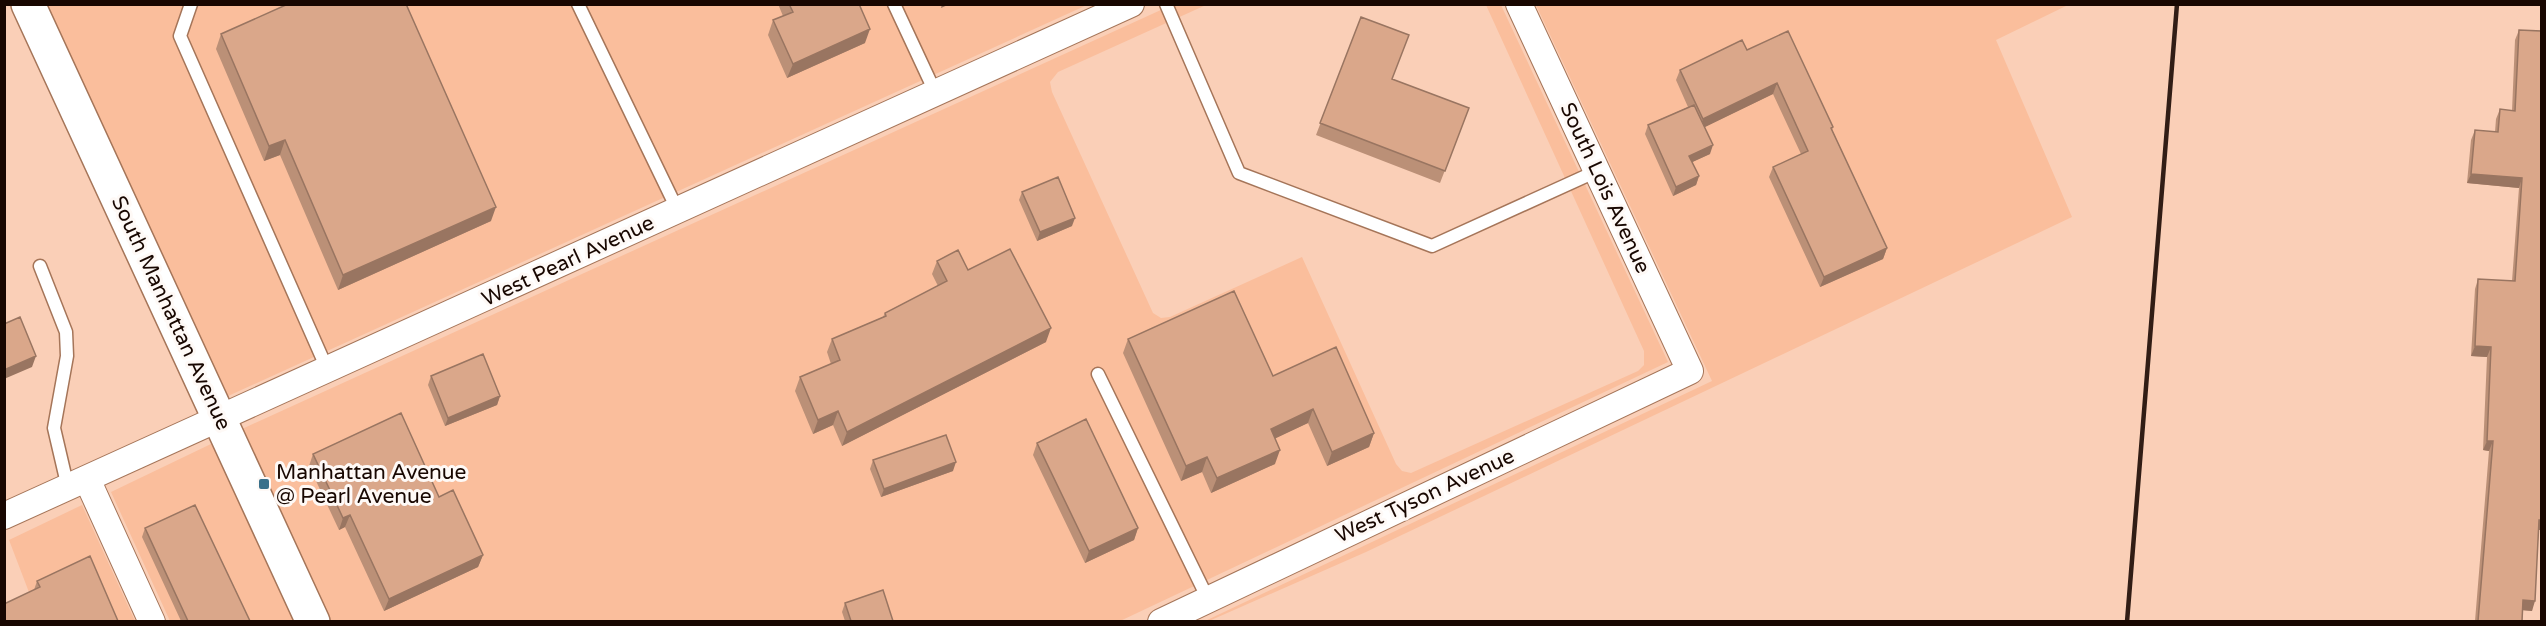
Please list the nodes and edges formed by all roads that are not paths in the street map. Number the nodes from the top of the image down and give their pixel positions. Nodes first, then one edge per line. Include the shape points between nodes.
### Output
1 (28, 4) edge
2 (191, 4) edge
3 (578, 4) edge
4 (894, 4) edge
5 (1131, 4) edge
6 (1166, 4) edge
7 (1519, 4) edge
8 (936, 93) junction
9 (1597, 171) junction
10 (678, 211) junction
11 (40, 266) dead end
12 (328, 371) junction
13 (1690, 371) joint
14 (1098, 374) dead end
15 (220, 420) junction
16 (78, 484) junction
17 (4, 516) edge
18 (1208, 599) junction
19 (152, 621) edge
20 (313, 621) edge
21 (1161, 621) edge

1 - 15 street, South Manhattan Avenue
2 - 12 lane via 180,36
3 - 10 lane
4 - 8 lane
5 - 8 street, West Pearl Avenue
6 - 9 lane via 1239,173 1432,246
7 - 9 street, South Lois Avenue
8 - 10 street, West Pearl Avenue
9 - 13 street, South Lois Avenue
10 - 12 street, West Pearl Avenue
11 - 16 lane via 66,332 67,356 54,428
12 - 15 street, West Pearl Avenue
13 - 18 street, West Tyson Avenue
14 - 18 lane
15 - 16 street, West Pearl Avenue
15 - 20 street, South Manhattan Avenue
16 - 17 street, West Pearl Avenue
16 - 19 street
18 - 21 street, West Tyson Avenue

